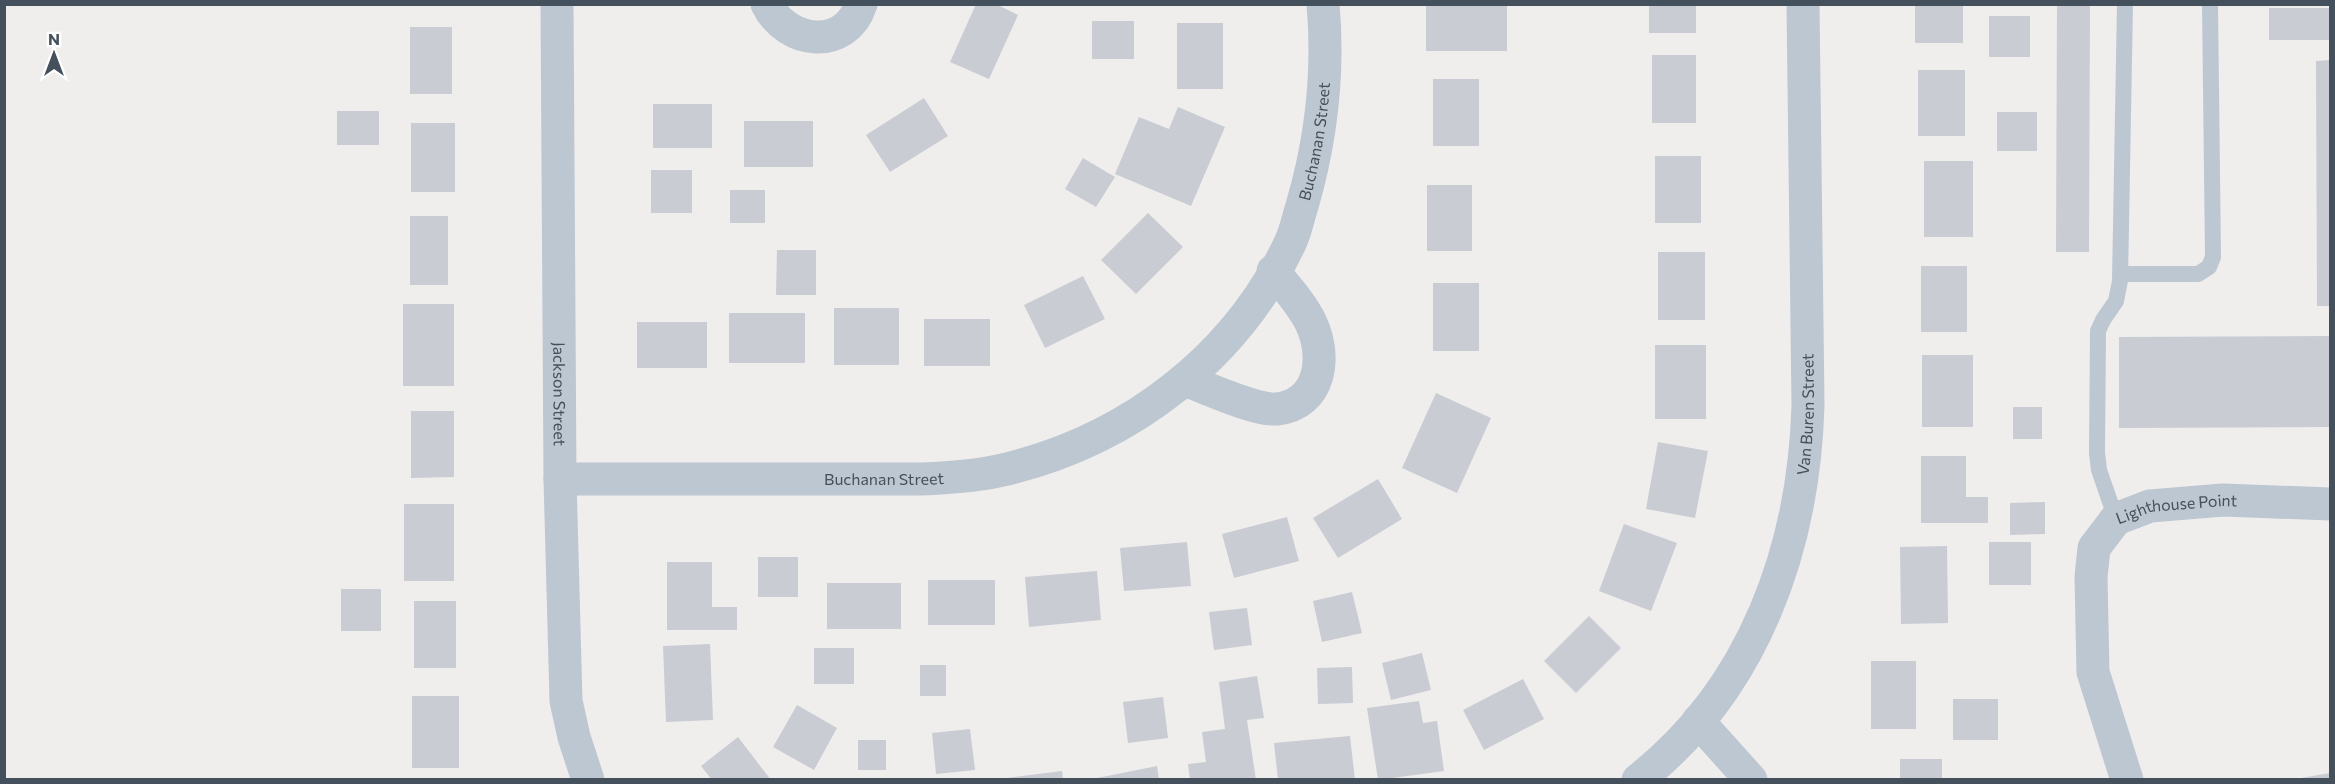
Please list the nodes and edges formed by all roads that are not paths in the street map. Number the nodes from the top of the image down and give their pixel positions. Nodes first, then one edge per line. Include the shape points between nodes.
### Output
1 (557, 4) edge
2 (768, 4) edge
3 (861, 4) edge
4 (1323, 4) edge
5 (1803, 4) edge
6 (2125, 4) edge
7 (2210, 4) edge
8 (1274, 272) junction
9 (2120, 274) junction
10 (1185, 380) junction
11 (560, 479) junction
12 (2331, 504) edge
13 (2116, 519) junction
14 (1698, 721) junction
15 (588, 780) edge
16 (1638, 780) edge
17 (1751, 780) edge
18 (2127, 780) edge

1 - 11 street, Jackson Street
2 - 3 street via 776,20 805,37 838,32 851,22
4 - 8 street, Buchanan Street via 1323,97 1311,175 1292,240
5 - 14 street, Van Buren Street via 1808,405 1801,493 1792,535 1751,644
6 - 9 lane
7 - 9 lane via 2212,258 2209,267 2198,274
8 - 10 street, Buchanan Street via 1224,342
8 - 10 street via 1312,324 1318,343 1315,386 1299,402 1276,409 1259,407
9 - 13 lane via 2116,301 2098,332 2097,453
10 - 11 street, Buchanan Street via 1136,416 1095,439 1006,470 966,477
11 - 15 street, Jackson Street via 566,701
12 - 13 street, Lighthouse Point via 2223,500 2150,506
13 - 18 street, Lighthouse Point via 2094,548 2094,672
14 - 16 street, Van Buren Street
14 - 17 street

